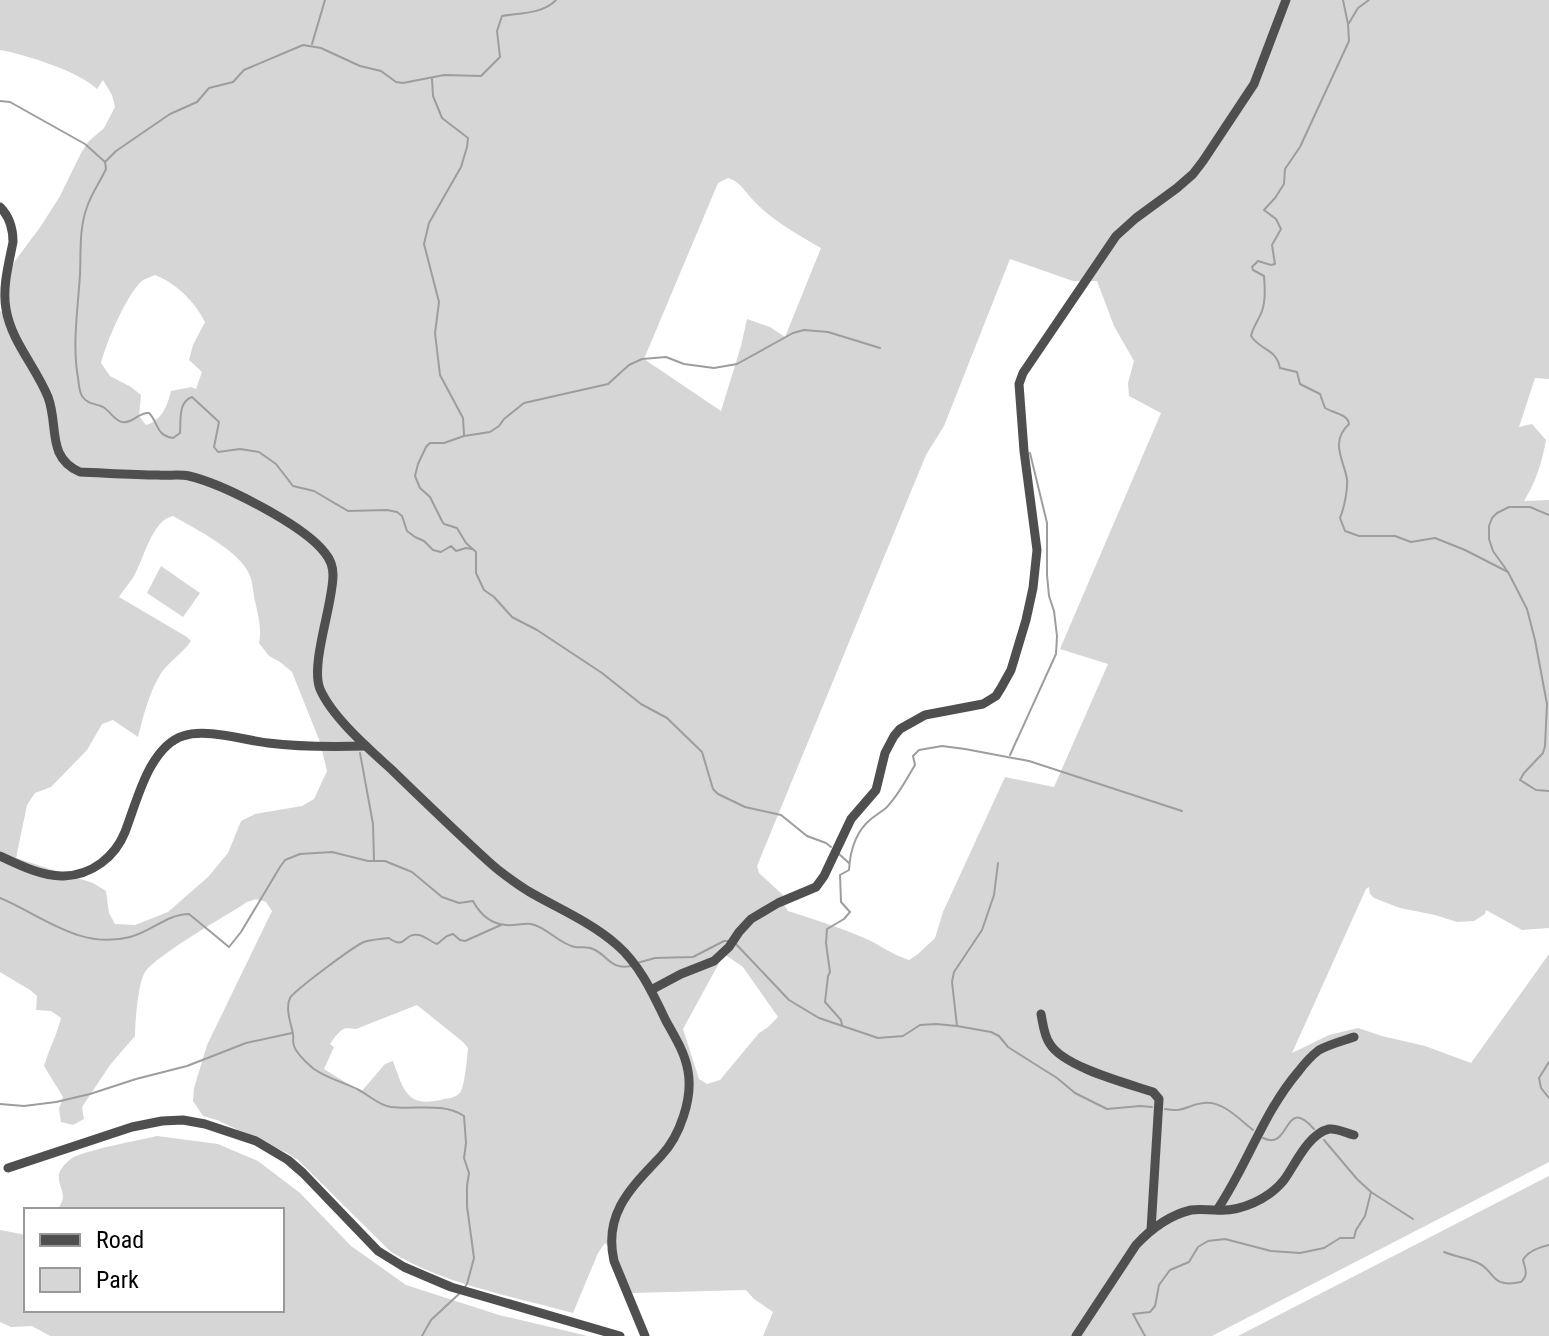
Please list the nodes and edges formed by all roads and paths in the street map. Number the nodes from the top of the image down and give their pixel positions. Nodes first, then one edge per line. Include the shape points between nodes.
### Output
1 (1286, 0) edge
2 (0, 207) edge
3 (366, 746) junction
4 (0, 856) edge
5 (651, 990) junction
6 (1041, 1014) dead end
7 (1354, 1037) dead end
8 (1354, 1135) dead end
9 (8, 1168) dead end
10 (1217, 1210) junction
11 (1151, 1230) junction
12 (620, 1336) edge
13 (645, 1336) edge
14 (1076, 1336) edge

1 - 5 street via 1254,84 1203,161 1116,236 1023,373 1019,384 1024,451 1037,550 1026,620 1011,670 996,696 983,704 925,715 900,729 885,753 876,790 851,819 816,887 751,919 714,961
2 - 3 street via 13,233 6,308 48,398 59,456 80,472 187,476 219,486 316,543 333,571 317,680 343,722
3 - 4 street via 182,736 153,762 124,835 105,861 63,876
3 - 5 street via 510,880 615,943
5 - 13 street via 680,1047 689,1090 673,1140 632,1185 612,1229 614,1261
6 - 11 street via 1051,1047 1068,1061 1157,1095
7 - 10 street via 1316,1053 1294,1077
8 - 10 street via 1335,1129 1323,1132 1269,1194 1229,1212
9 - 12 street via 132,1127 183,1120 205,1124 256,1141 288,1160 378,1251 404,1267 451,1287
10 - 11 street via 1189,1211
11 - 14 street

